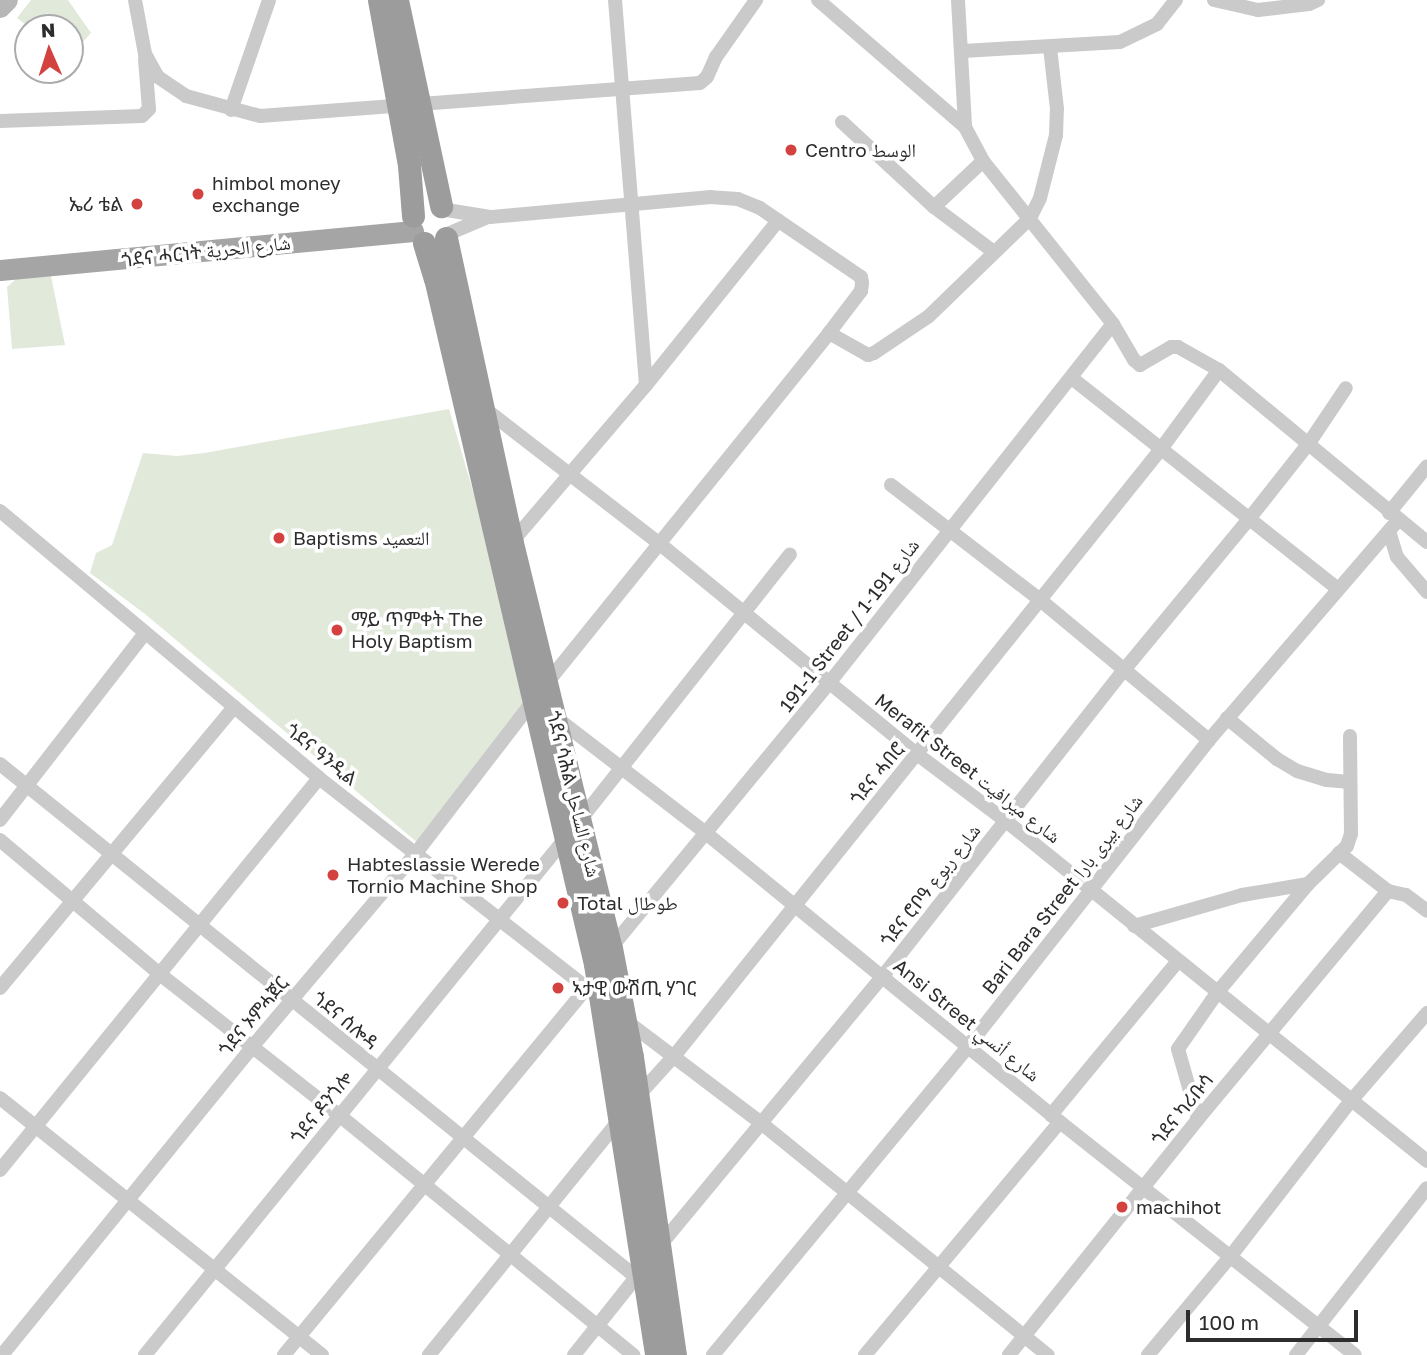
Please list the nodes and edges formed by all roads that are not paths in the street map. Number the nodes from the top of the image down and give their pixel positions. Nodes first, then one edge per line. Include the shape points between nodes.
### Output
1 (8, 0) edge
2 (135, 0) edge
3 (269, 0) edge
4 (379, 0) edge
5 (397, 0) edge
6 (615, 0) edge
7 (756, 0) edge
8 (818, 0) edge
9 (958, 0) edge
10 (1176, 0) edge
11 (1214, 0) edge
12 (1318, 0) edge
13 (0, 8) edge
14 (1050, 48) junction
15 (963, 51) junction
16 (145, 54) junction
17 (624, 88) junction
18 (409, 104) junction
19 (231, 110) junction
20 (0, 121) edge
21 (842, 122) dead end
22 (965, 127) junction
23 (984, 161) junction
24 (630, 203) junction
25 (934, 207) junction
26 (444, 208) junction
27 (490, 217) junction
28 (1030, 218) junction
29 (778, 221) junction
30 (427, 230) junction
31 (994, 252) junction
32 (0, 256) edge
33 (0, 270) edge
34 (1113, 324) junction
35 (829, 333) junction
36 (1219, 370) junction
37 (1073, 379) junction
38 (646, 385) junction
39 (1346, 388) dead end
40 (484, 408) junction
41 (1309, 443) junction
42 (1161, 449) junction
43 (1427, 466) edge
44 (568, 473) junction
45 (891, 485) dead end
46 (0, 511) edge
47 (1249, 519) junction
48 (1392, 521) junction
49 (949, 529) junction
50 (1427, 542) edge
51 (660, 544) junction
52 (504, 546) junction
53 (790, 554) dead end
54 (1337, 588) junction
55 (1427, 592) edge
56 (1039, 599) junction
57 (744, 611) junction
58 (145, 633) junction
59 (1124, 670) junction
60 (830, 682) junction
61 (540, 692) junction
62 (234, 707) junction
63 (555, 716) junction
64 (1227, 718) junction
65 (1350, 736) dead end
66 (1209, 740) junction
67 (916, 754) junction
68 (0, 764) edge
69 (620, 768) junction
70 (319, 778) junction
71 (1350, 782) junction
72 (25, 786) junction
73 (0, 820) edge
74 (1006, 821) junction
75 (573, 826) junction
76 (707, 834) junction
77 (0, 840) edge
78 (416, 853) junction
79 (1339, 853) junction
80 (112, 855) junction
81 (1308, 884) junction
82 (1090, 890) junction
83 (1388, 891) junction
84 (72, 902) junction
85 (796, 905) junction
86 (1427, 911) edge
87 (499, 919) junction
88 (1134, 926) junction
89 (200, 928) junction
90 (611, 948) junction
91 (1178, 962) junction
92 (595, 964) junction
93 (162, 975) junction
94 (883, 976) junction
95 (0, 988) edge
96 (594, 993) junction
97 (1217, 993) junction
98 (291, 1000) junction
99 (1427, 1013) edge
100 (626, 1021) junction
101 (1268, 1035) junction
102 (969, 1045) junction
103 (252, 1047) junction
104 (674, 1055) junction
105 (376, 1070) junction
106 (637, 1097) junction
107 (0, 1098) edge
108 (1350, 1102) junction
109 (339, 1115) junction
110 (621, 1117) junction
111 (1055, 1118) junction
112 (1198, 1119) junction
113 (761, 1123) junction
114 (33, 1126) junction
115 (465, 1139) junction
116 (1427, 1161) edge
117 (0, 1170) edge
118 (425, 1185) junction
119 (1144, 1188) junction
120 (1427, 1188) edge
121 (847, 1195) junction
122 (127, 1200) junction
123 (1422, 1202) edge
124 (550, 1208) junction
125 (657, 1249) junction
126 (511, 1255) junction
127 (1230, 1257) junction
128 (937, 1267) junction
129 (212, 1269) junction
130 (638, 1274) junction
131 (596, 1326) junction
132 (1320, 1326) junction
133 (298, 1336) junction
134 (1024, 1336) junction
135 (2, 1355) edge
136 (145, 1355) edge
137 (284, 1355) edge
138 (322, 1355) edge
139 (429, 1355) edge
140 (574, 1355) edge
141 (633, 1355) edge
142 (656, 1355) edge
143 (675, 1355) edge
144 (713, 1355) edge
145 (865, 1355) edge
146 (1009, 1355) edge
147 (1048, 1355) edge
148 (1148, 1355) edge
149 (1296, 1355) edge
150 (1354, 1355) edge

1 - 13 main road
2 - 16 street
3 - 19 street
4 - 18 highway
5 - 18 highway
6 - 17 street
7 - 17 street via 700,83
8 - 22 street
9 - 15 street
10 - 14 street via 1157,24 1120,42
11 - 12 street via 1258,10
14 - 15 street
14 - 28 street via 1056,135 1040,198
15 - 22 street
16 - 19 street via 169,87
16 - 20 street via 149,109 142,116
17 - 18 street
17 - 24 street
18 - 19 street via 260,116
18 - 26 highway
18 - 30 highway via 409,165
21 - 25 street
22 - 23 street
23 - 25 street
23 - 28 street
24 - 27 street
24 - 29 street via 738,199
24 - 38 street
25 - 31 street
26 - 27 street
26 - 30 highway via 452,221
26 - 30 highway via 428,204
27 - 30 street
28 - 31 street
28 - 34 street
29 - 35 street, ጎደና ኦምሓጀር via 861,276 861,292
29 - 38 street
30 - 32 main road, ጎደና ሓርነት شارع الحرية
30 - 33 main road, ጎደና ሓርነት شارع الحرية
30 - 40 highway, ጎደና ሳሕል شارع الساحل
30 - 52 highway, ጎደና ሳሕል شارع الساحل via 435,278
31 - 35 street via 929,316 874,353 868,355
34 - 36 street via 1140,365 1178,347
34 - 37 street, 191-1 Street / شارع 191-1
35 - 51 street, ጎደና ኦምሓጀር
36 - 41 street
36 - 42 street, ጎደና ሓበሮ
37 - 42 street
37 - 49 street, 191-1 Street / شارع 191-1
38 - 44 street
39 - 41 street, ጎደና ሮቦዓ شارع ربوع
40 - 44 street, Merafit Street شارع ميرافيت
40 - 52 highway, ጎደና ሳሕል شارع الساحل
41 - 47 street, ጎደና ሮቦዓ شارع ربوع
41 - 48 street
42 - 47 street
42 - 56 street, ጎደና ሓበሮ
43 - 48 street, Bari Bara Street شارع بيرى بارا
44 - 51 street, Merafit Street شارع ميرافيت
44 - 52 street
45 - 49 street
46 - 58 street, ጎደና ዓንዲል
47 - 54 street
47 - 59 street, ጎደና ሮቦዓ شارع ربوع
48 - 50 street
48 - 54 street, Bari Bara Street شارع بيرى بارا
48 - 55 street via 1397,557
49 - 56 street
49 - 60 street, 191-1 Street / شارع 191-1
51 - 57 street, Merafit Street شارع ميرافيت
51 - 61 street, ጎደና ኦምሓጀር
52 - 61 highway, ጎደና ሳሕል شارع الساحل
53 - 57 street, ጎደና ዶንጎሎ
54 - 64 street, Bari Bara Street شارع بيرى بارا
56 - 59 street
56 - 67 street, ጎደና ሓበሮ
57 - 60 street, Merafit Street شارع ميرافيت
57 - 69 street, ጎደና ዶንጎሎ
58 - 62 street, ጎደና ዓንዲል
58 - 72 street
59 - 66 street
59 - 74 street, ጎደና ሮቦዓ شارع ربوع
60 - 67 street, Merafit Street شارع ميرافيت
60 - 76 street, 191-1 Street / شارع 191-1
61 - 63 highway, ጎደና ሳሕል شارع الساحل
61 - 75 highway, ጎደና ሳሕል شارع الساحل
61 - 78 street, ጎደና ኦምሓጀር
62 - 70 street, ጎደና ዓንዲል
62 - 80 street
63 - 69 street, Ansi Street شارع أنسي
63 - 75 highway, ጎደና ሳሕል شارع الساحل
64 - 66 street, Bari Bara Street شارع بيرى بارا
64 - 71 street via 1297,771
65 - 71 street
66 - 82 street, Bari Bara Street شارع بيرى بارا
67 - 74 street, Merafit Street شارع ميرافيت
67 - 85 street, ጎደና ሓበሮ
68 - 72 street, ጎደና ሰሎዳ
69 - 75 street, ጎደና ዶንጎሎ
69 - 76 street, Ansi Street شارع أنسي
70 - 78 street, ጎደና ዓንዲል
70 - 89 street
71 - 79 street via 1351,834
72 - 73 street
72 - 80 street, ጎደና ሰሎዳ
74 - 82 street, Merafit Street شارع ميرافيت
74 - 94 street, ጎደና ሮቦዓ شارع ربوع
75 - 87 street, ጎደና ዶንጎሎ
75 - 90 highway, ጎደና ሳሕል شارع الساحل
75 - 92 highway, ጎደና ሳሕል شارع الساحل
76 - 85 street, Ansi Street شارع أنسي
76 - 90 street, 191-1 Street / شارع 191-1
77 - 84 street
78 - 87 street, ጎደና ዓንዲል
78 - 98 street, ጎደና ኦምሓጀር
79 - 81 street
79 - 83 street
80 - 84 street
80 - 89 street, ጎደና ሰሎዳ
81 - 88 street via 1242,895
81 - 97 street
82 - 88 street, Merafit Street شارع ميرافيت
82 - 102 street, Bari Bara Street شارع بيرى بارا
83 - 86 street via 1406,895
83 - 101 street, ጎደና ካሪቡሳ
84 - 93 street
84 - 95 street
85 - 94 street, Ansi Street شارع أنسي
85 - 104 street, ጎደና ሓበሮ
87 - 96 street, ጎደና ዓንዲል
87 - 105 street, ጎደና ዶንጎሎ
88 - 91 street, Merafit Street شارع ميرافيت
89 - 93 street
89 - 98 street, ጎደና ሰሎዳ
90 - 92 street, 191-1 Street / شارع 191-1
90 - 100 highway, ጎደና ሳሕል شارع الساحل
91 - 97 street, Merafit Street شارع ميرافيت
91 - 111 street
92 - 96 highway, ጎደና ሳሕል شارع الساحل
93 - 103 street
93 - 114 street
94 - 102 street, Ansi Street شارع أنسي
94 - 113 street, ጎደና ሮቦዓ شارع ربوع
96 - 100 street, ጎደና ዓንዲል
96 - 110 highway, ጎደና ሳሕል شارع الساحل
96 - 115 street
97 - 101 street, Merafit Street شارع ميرافيت
97 - 112 street via 1178,1049
98 - 103 street, ጎደና ኦምሓጀር
98 - 105 street, ጎደና ሰሎዳ
99 - 108 street
100 - 104 street, ጎደና ዓንዲል
100 - 106 highway, ጎደና ሳሕል شارع الساحل
101 - 108 street, Merafit Street شارع ميرافيت
101 - 112 street, ጎደና ካሪቡሳ
102 - 111 street, Ansi Street شارع أنسي
102 - 121 street, Bari Bara Street شارع بيرى بارا
103 - 109 street
103 - 122 street, ጎደና ኦምሓጀር
104 - 106 street, ጎደና ሓበሮ
104 - 113 street, ጎደና ዓንዲል
105 - 109 street, ጎደና ዶንጎሎ
105 - 115 street, ጎደና ሰሎዳ
106 - 110 street, ጎደና ሓበሮ
106 - 125 highway, ጎደና ሳሕል شارع الساحل
107 - 114 street
108 - 116 street, Merafit Street شارع ميرافيت
108 - 127 street
109 - 118 street
109 - 129 street, ጎደና ዶንጎሎ
110 - 124 street, ጎደና ሓበሮ
110 - 130 highway, ጎደና ሳሕል شارع الساحل
111 - 119 street, Ansi Street شارع أنسي
111 - 128 street
112 - 119 street, ጎደና ካሪቡሳ
113 - 121 street, ጎደና ዓንዲል
113 - 125 street, ጎደና ሮቦዓ شارع ربوع
114 - 117 street
114 - 122 street
115 - 118 street
115 - 124 street, ጎደና ሰሎዳ
118 - 126 street
118 - 133 street
119 - 127 street, Ansi Street شارع أنسي
119 - 134 street, ጎደና ካሪቡሳ
120 - 123 street
121 - 128 street, ጎደና ዓንዲል
121 - 144 street, Bari Bara Street شارع بيرى بارا
122 - 129 street
122 - 135 street, ጎደና ኦምሓጀር
123 - 132 street
124 - 126 street, ጎደና ሓበሮ
124 - 130 street, ጎደና ሰሎዳ
125 - 130 street, ጎደና ሮቦዓ شارع ربوع
125 - 143 highway, ጎደና ሳሕል شارع الساحل
126 - 131 street
126 - 139 street, ጎደና ሓበሮ
127 - 132 street, Ansi Street شارع أنسي
127 - 148 street
128 - 134 street, ጎደና ዓንዲል
128 - 145 street
129 - 133 street
129 - 136 street, ጎደና ዶንጎሎ
130 - 131 street, ጎደና ሮቦዓ شارع ربوع
130 - 142 highway, ጎደና ሳሕል شارع الساحل
131 - 140 street, ጎደና ሮቦዓ شارع ربوع
131 - 141 street
132 - 149 street
132 - 150 street, Ansi Street شارع أنسي
133 - 137 street
133 - 138 street
134 - 146 street, ጎደና ካሪቡሳ
134 - 147 street, ጎደና ዓንዲል

